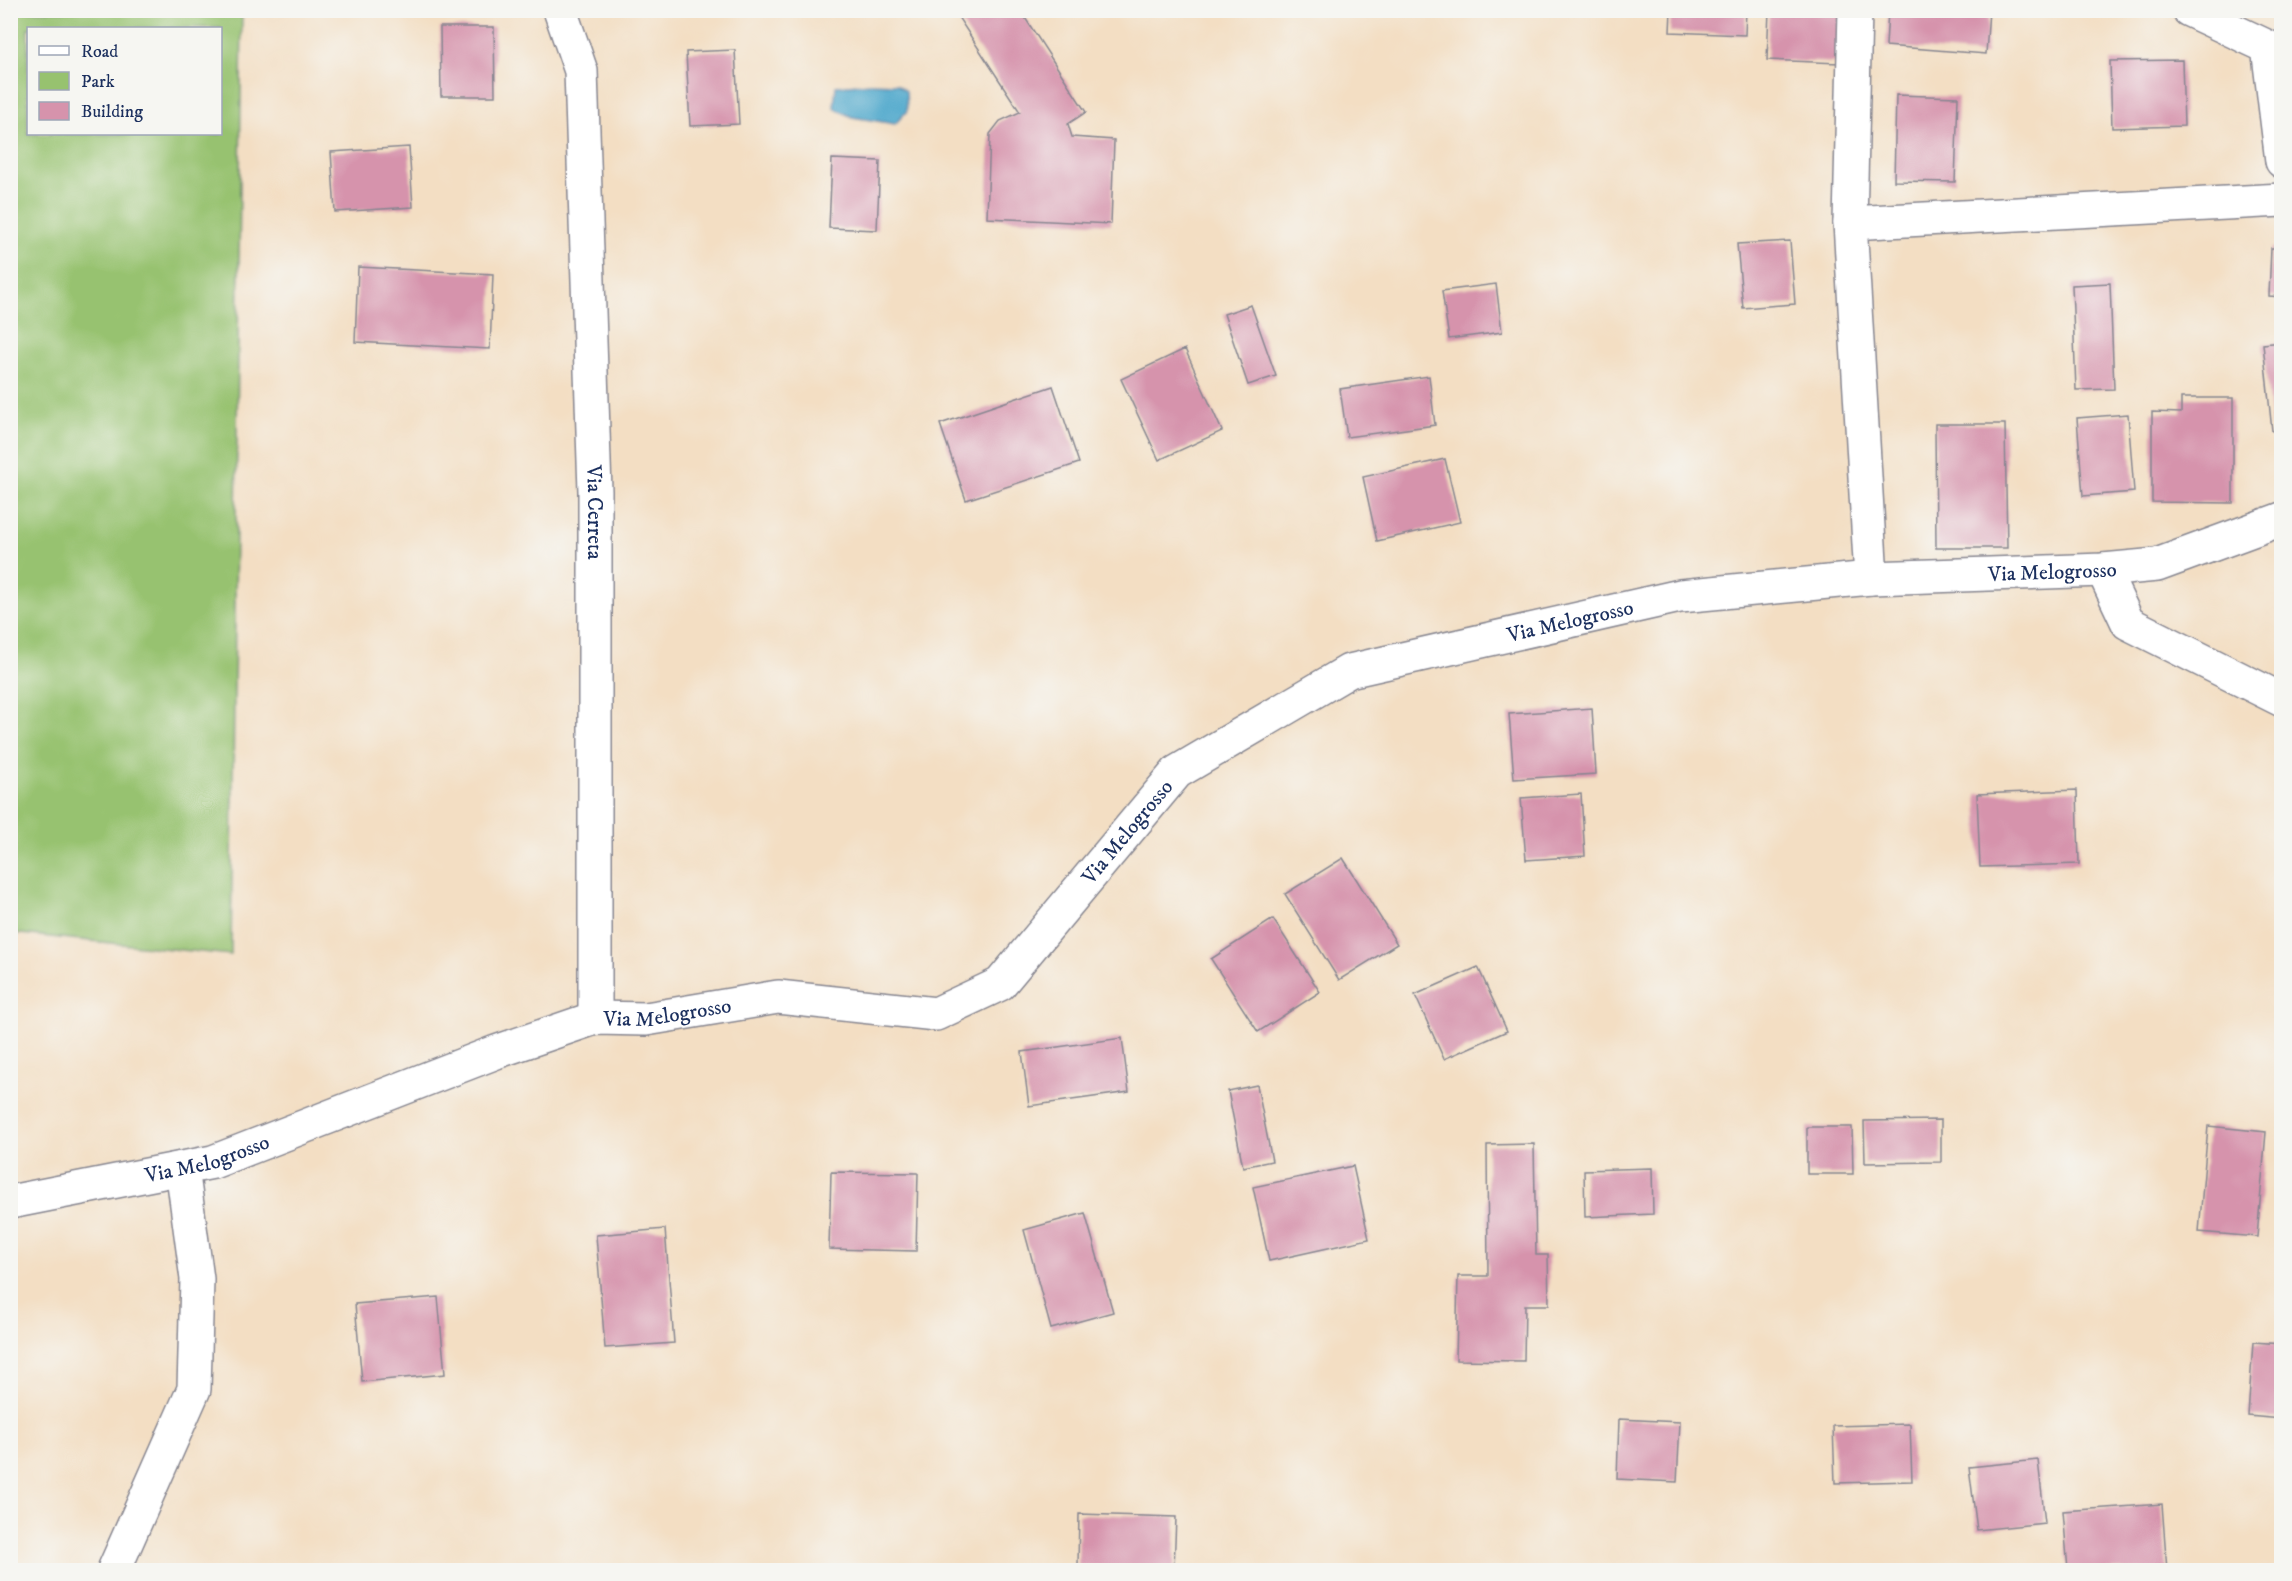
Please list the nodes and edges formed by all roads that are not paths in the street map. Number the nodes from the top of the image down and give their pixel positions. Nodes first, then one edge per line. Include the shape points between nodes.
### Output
1 (560, 10) edge
2 (1855, 10) edge
3 (2189, 10) edge
4 (2282, 162) edge
5 (2282, 200) edge
6 (1850, 223) junction
7 (2282, 519) edge
8 (2103, 570) junction
9 (1871, 578) junction
10 (2282, 700) edge
11 (595, 1018) junction
12 (182, 1168) junction
13 (10, 1202) edge
14 (114, 1570) edge

1 - 11 street, Via Cerreta via 582,71 595,491
2 - 6 street
3 - 4 street via 2268,47
5 - 6 street
6 - 9 street
7 - 8 street, Via Melogrosso via 2157,565
8 - 9 street, Via Melogrosso
8 - 10 street via 2128,623
9 - 11 street, Via Melogrosso via 1680,596 1349,671 1177,772 1000,984 936,1014 778,997 646,1019
11 - 12 street, Via Melogrosso via 496,1052 213,1162
12 - 13 street, Via Melogrosso
12 - 14 street via 196,1279 194,1389

